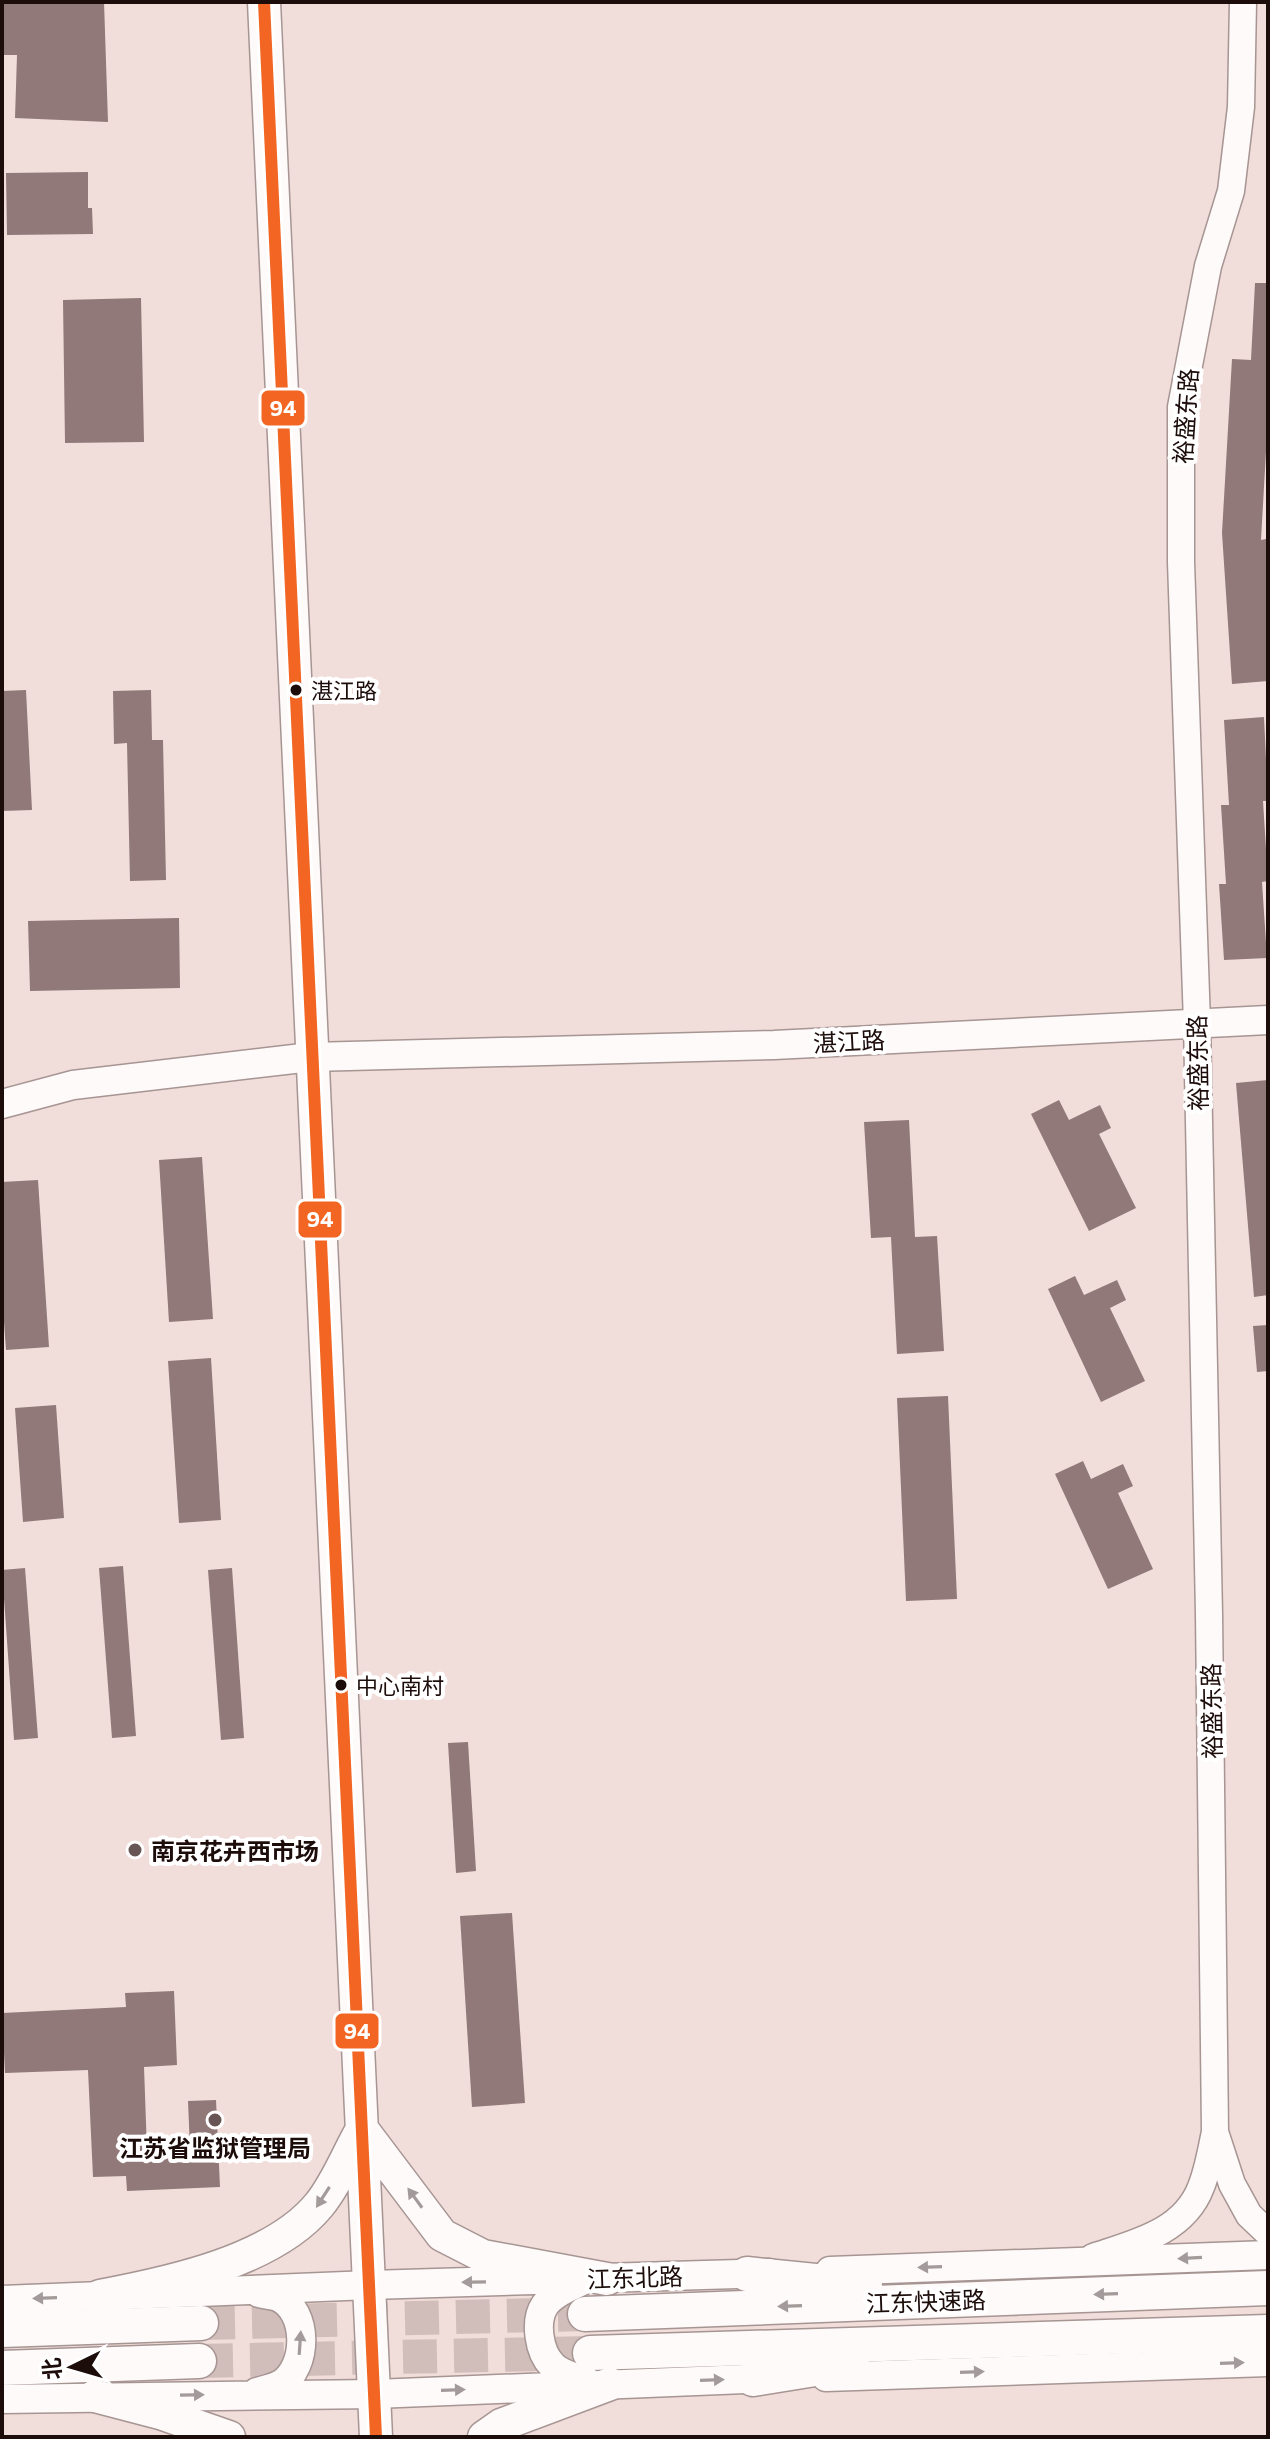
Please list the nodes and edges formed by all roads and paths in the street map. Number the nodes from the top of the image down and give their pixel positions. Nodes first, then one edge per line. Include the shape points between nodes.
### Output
1 (264, 2) edge
2 (1243, 2) edge
3 (1268, 1020) edge
4 (1197, 1023) junction
5 (311, 1057) junction
6 (2, 1104) edge
7 (362, 2129) junction
8 (1215, 2132) junction
9 (1268, 2233) edge
10 (1268, 2255) edge
11 (1078, 2263) junction
12 (747, 2274) junction
13 (597, 2279) junction
14 (370, 2285) junction
15 (1268, 2288) edge
16 (247, 2291) junction
17 (100, 2296) junction
18 (985, 2299) junction
19 (2, 2300) edge
20 (585, 2314) tunnel mouth
21 (201, 2323) tunnel mouth
22 (2, 2330) edge
23 (1268, 2332) edge
24 (988, 2341) junction
25 (199, 2361) tunnel mouth
26 (1268, 2362) edge
27 (2, 2368) edge
28 (598, 2374) junction
29 (753, 2379) junction
30 (252, 2394) junction
31 (375, 2394) junction
32 (95, 2396) junction
33 (2, 2399) edge
34 (229, 2437) edge
35 (376, 2437) edge
36 (484, 2437) edge

1 - 5 main road
2 - 4 street, 裕盛东路 via 1241,107 1231,191 1208,266 1181,407 1181,562
3 - 4 main road, 湛江路
4 - 5 main road, 湛江路 via 774,1045
4 - 8 street, 裕盛东路
5 - 6 main road, 湛江路 via 73,1085
5 - 7 main road
13 -> 7 main road via 483,2256 442,2235
7 - 14 main road
7 -> 17 main road via 320,2203 295,2229 205,2272
8 - 9 street, 裕盛东路 via 1249,2215
8 - 11 street, 裕盛东路 via 1201,2189 1183,2218 1151,2237
10 -> 11 main road, 江东北路
11 -> 12 main road, 江东北路
12 - 13 main road, 江东北路
12 - 18 highway
13 -> 14 main road, 江东北路
13 - 28 main road via 560,2292 544,2306 540,2342 550,2364 563,2373
14 - 16 main road, 江东北路
14 - 31 main road
15 -> 18 highway, 江东快速路
16 - 17 main road, 江东北路
30 -> 16 main road via 281,2384 295,2370 301,2327 279,2298
17 -> 19 main road, 江东北路
18 -> 20 highway, 江东快速路
21 - 22 highway
23 - 24 highway, 江东快速路
24 - 28 highway, 江东快速路
24 - 29 highway
25 - 27 highway
29 -> 26 main road
28 -> 29 main road
31 -> 28 main road
28 - 36 main road
30 - 31 main road
32 -> 30 main road
31 - 35 main road
32 - 33 main road
32 - 34 main road

